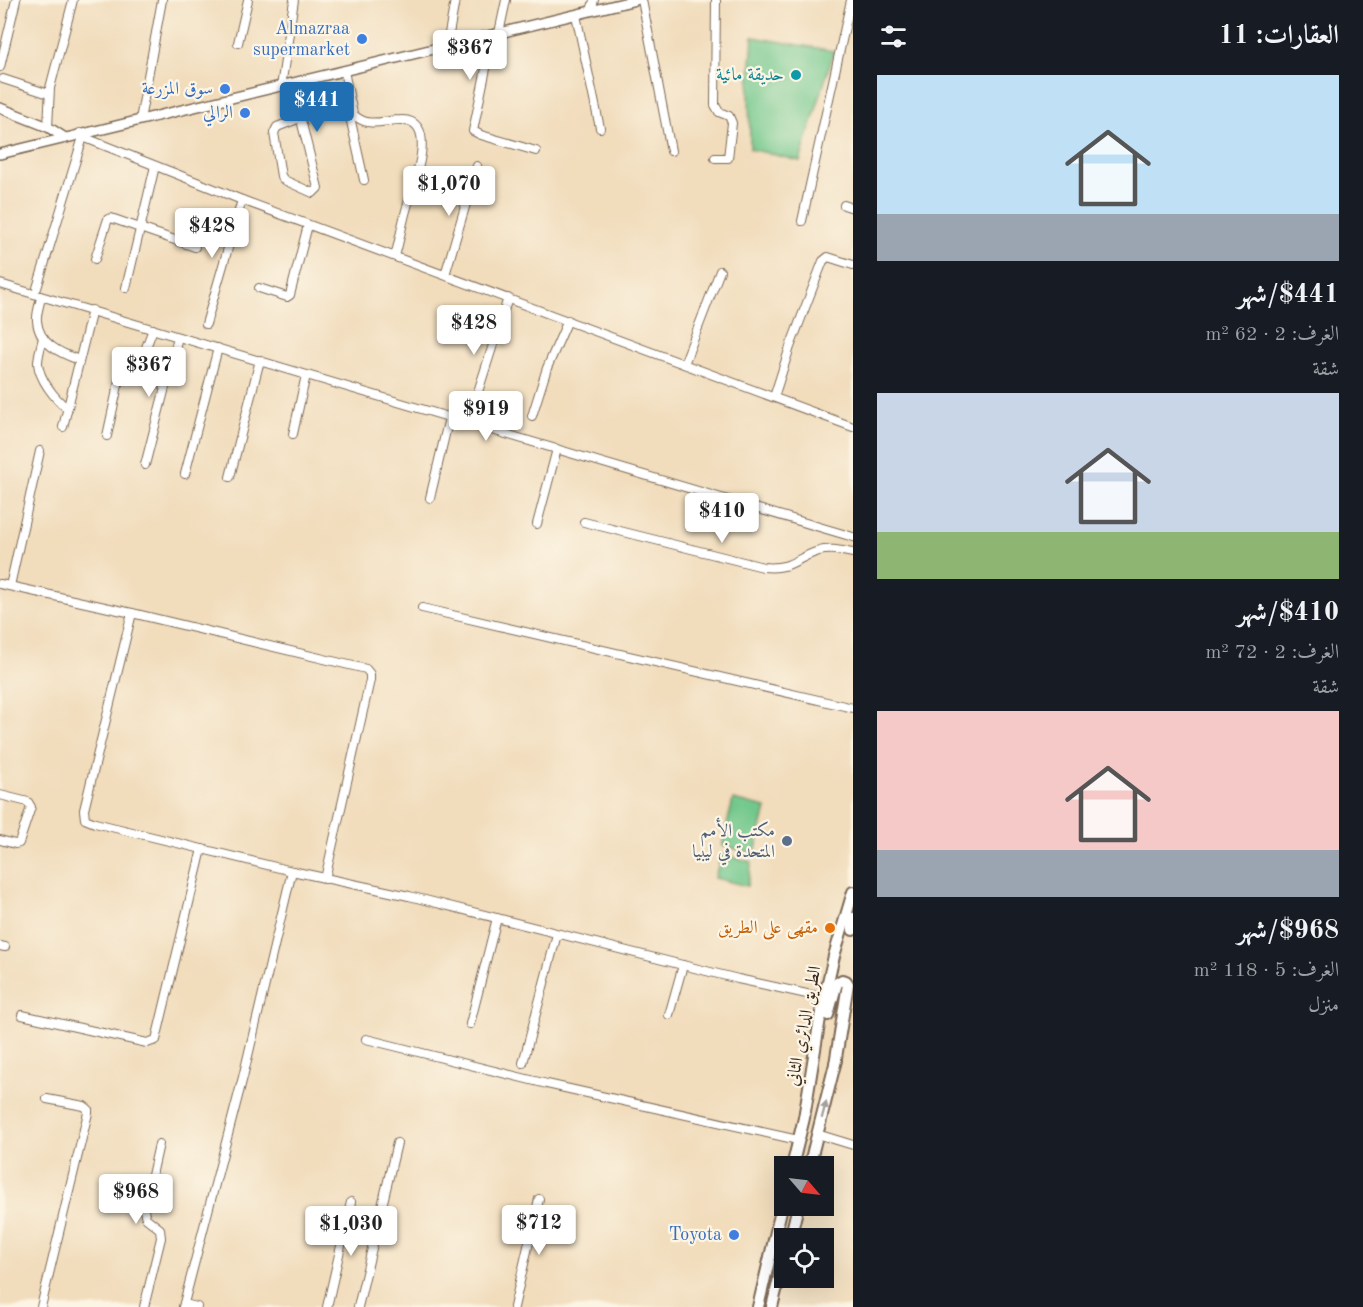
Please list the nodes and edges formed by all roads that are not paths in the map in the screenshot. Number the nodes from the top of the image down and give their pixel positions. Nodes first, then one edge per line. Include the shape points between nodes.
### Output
1 (16, 0) edge
2 (73, 0) edge
3 (162, 0) edge
4 (248, 0) edge
5 (294, 0) edge
6 (455, 0) edge
7 (506, 0) edge
8 (594, 0) edge
9 (634, 0) edge
10 (642, 0) edge
11 (716, 0) edge
12 (851, 0) edge
13 (591, 11) junction
14 (576, 15) junction
15 (496, 34) junction
16 (3, 38) edge
17 (238, 43) dead end
18 (447, 45) junction
19 (0, 67) edge
20 (344, 70) junction
21 (3, 79) dead end
22 (292, 84) junction
23 (280, 87) junction
24 (347, 87) junction
25 (49, 94) junction
26 (0, 108) edge
27 (300, 118) junction
28 (140, 120) junction
29 (48, 127) junction
30 (600, 128) dead end
31 (81, 135) junction
32 (65, 138) junction
33 (537, 151) dead end
34 (671, 151) dead end
35 (0, 154) edge
36 (715, 158) dead end
37 (155, 166) junction
38 (477, 166) dead end
39 (364, 180) dead end
40 (242, 200) junction
41 (844, 205) dead end
42 (853, 208) edge
43 (802, 221) dead end
44 (308, 225) junction
45 (140, 228) junction
46 (195, 247) dead end
47 (395, 256) junction
48 (95, 260) dead end
49 (853, 265) edge
50 (720, 271) dead end
51 (445, 275) junction
52 (0, 284) edge
53 (37, 288) dead end
54 (126, 288) dead end
55 (259, 288) dead end
56 (41, 297) junction
57 (508, 298) junction
58 (92, 310) junction
59 (568, 320) junction
60 (206, 324) dead end
61 (153, 329) junction
62 (178, 337) junction
63 (43, 338) junction
64 (218, 348) junction
65 (79, 360) junction
66 (260, 360) junction
67 (684, 364) junction
68 (306, 375) junction
69 (774, 397) junction
70 (67, 408) junction
71 (532, 416) dead end
72 (449, 418) junction
73 (468, 423) junction
74 (63, 427) dead end
75 (853, 427) edge
76 (293, 434) dead end
77 (107, 436) dead end
78 (557, 449) junction
79 (40, 451) dead end
80 (145, 465) dead end
81 (185, 474) dead end
82 (230, 477) dead end
83 (430, 498) dead end
84 (584, 522) dead end
85 (537, 524) dead end
86 (853, 537) edge
87 (853, 553) edge
88 (0, 584) edge
89 (10, 586) junction
90 (422, 608) dead end
91 (132, 613) junction
92 (853, 708) edge
93 (0, 795) edge
94 (0, 840) edge
95 (202, 849) junction
96 (292, 871) junction
97 (325, 879) junction
98 (853, 892) edge
99 (497, 918) junction
100 (853, 918) edge
101 (853, 930) edge
102 (557, 934) junction
103 (682, 965) junction
104 (853, 997) edge
105 (825, 998) junction
106 (22, 1015) dead end
107 (669, 1015) dead end
108 (470, 1024) dead end
109 (366, 1039) dead end
110 (523, 1063) dead end
111 (835, 1064) junction
112 (47, 1099) dead end
113 (804, 1118) junction
114 (817, 1134) junction
115 (798, 1140) junction
116 (397, 1143) dead end
117 (159, 1144) dead end
118 (853, 1145) edge
119 (794, 1156) edge
120 (812, 1156) edge
121 (539, 1199) dead end
122 (351, 1202) dead end
123 (780, 1216) edge
124 (777, 1288) edge
125 (184, 1306) edge
126 (41, 1307) edge
127 (144, 1307) edge
128 (197, 1307) edge
129 (327, 1307) edge
130 (358, 1307) edge
131 (514, 1307) edge
132 (758, 1307) edge
133 (772, 1307) edge

1 - 16 street
2 - 25 street
3 - 28 street
4 - 17 street
5 - 23 street
6 - 18 street
7 - 15 street
8 - 13 street
9 - 13 main road
10 - 34 street
11 - 36 street via 715,105 732,123 728,158
12 - 43 street
13 - 14 main road
14 - 15 main road
14 - 30 street
15 - 18 main road
15 - 33 street via 473,131
16 - 19 street
18 - 20 main road
20 - 22 main road
20 - 24 street
21 - 25 street
22 - 23 main road
22 - 27 street
23 - 28 main road
24 - 39 street via 345,98
24 - 47 street via 353,114 358,119 377,124 404,120 416,126 422,136 421,155
25 - 29 street
26 - 29 main road
27 - 27 street via 277,127 274,133 281,176 314,193 318,188
28 - 31 main road
29 - 32 main road
31 - 32 main road
31 - 37 street
31 - 53 street
32 - 35 main road
37 - 40 street
37 - 45 street
38 - 51 street
40 - 44 street
40 - 60 street
41 - 42 street
44 - 47 street
44 - 55 street via 290,295
45 - 46 street
45 - 48 street via 108,219
45 - 54 street
47 - 51 street
49 - 69 street via 832,257 823,261
50 - 67 street
51 - 57 street
52 - 56 street
56 - 58 street
56 - 63 street via 37,321
57 - 59 street
57 - 73 street
58 - 61 street
58 - 65 street
59 - 67 street
59 - 71 street
61 - 62 street
61 - 77 street via 139,366 120,376
62 - 64 street
62 - 80 street
63 - 65 street
63 - 70 street via 38,363 56,400
64 - 66 street
64 - 81 street
65 - 70 street
66 - 68 street
66 - 82 street
67 - 69 street
68 - 72 street
68 - 76 street
69 - 75 street
70 - 74 street
72 - 73 street
72 - 83 street
73 - 78 street
78 - 85 street
78 - 86 street
79 - 89 street
84 - 87 street via 763,567 789,566 827,550
88 - 89 street
89 - 91 street
90 - 92 street
91 - 95 street via 84,814 89,822
91 - 97 street via 364,669 370,674
93 - 94 street via 28,802 31,807 19,843
95 - 96 street
95 - 106 street via 156,1040 147,1043
96 - 97 street
96 - 125 street
97 - 99 street
98 - 105 highway, الطريق الدائري الثاني
99 - 102 street
99 - 108 street
100 - 101 highway
102 - 103 street
102 - 110 street
103 - 105 street
103 - 107 street
104 - 111 highway, الطريق الدائري الثاني
105 - 113 highway, الطريق الدائري الثاني
109 - 115 street
111 - 113 highway via 848,984 844,980 837,983 829,1010
114 -> 111 highway, الطريق الدائري الثاني
112 - 126 street via 84,1106 88,1113
113 - 115 highway, الطريق الدائري الثاني
114 - 118 street
114 - 120 highway, الطريق الدائري الثاني
115 - 119 highway, الطريق الدائري الثاني
116 - 130 street
117 - 127 street via 144,1211 146,1218 160,1229 161,1238
121 - 131 street
122 - 129 street
123 - 132 highway
124 - 133 highway
125 - 128 street

